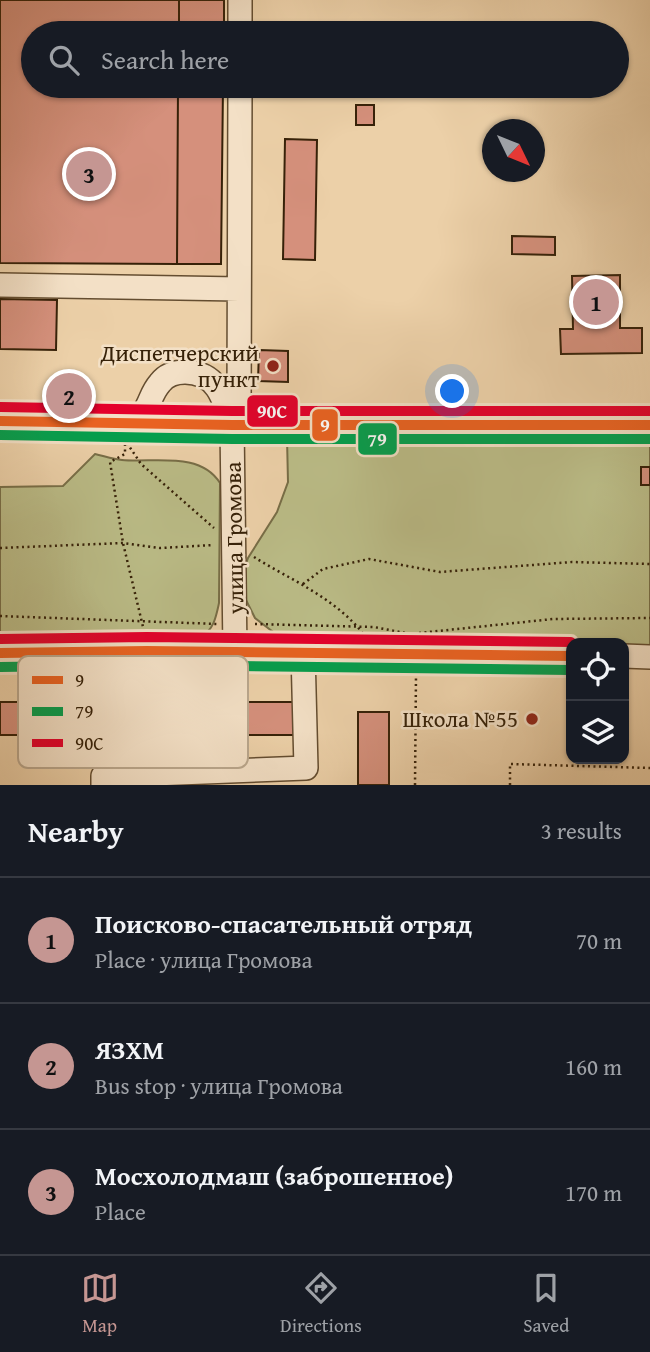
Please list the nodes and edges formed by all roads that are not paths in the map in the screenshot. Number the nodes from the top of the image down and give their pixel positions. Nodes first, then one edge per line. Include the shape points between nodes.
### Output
1 (240, 0) edge
2 (240, 21) edge
3 (240, 98) edge
4 (0, 285) edge
5 (239, 289) junction
6 (0, 421) edge
7 (129, 422) junction
8 (232, 425) junction
9 (650, 425) edge
10 (235, 652) junction
11 (303, 652) junction
12 (0, 653) edge
13 (566, 656) edge
14 (629, 656) edge
15 (650, 657) edge
16 (306, 776) edge
17 (103, 785) edge

1 - 2 street
3 - 5 street
4 - 5 street
5 - 8 street via 239,410
6 - 7 street
7 - 8 street
7 - 8 street via 144,414 167,377 198,372 221,391
8 - 9 street
8 - 10 street, улица Громова
10 - 11 street
10 - 12 street
11 - 13 street
11 - 16 street
14 - 15 street
16 - 17 street via 103,776

